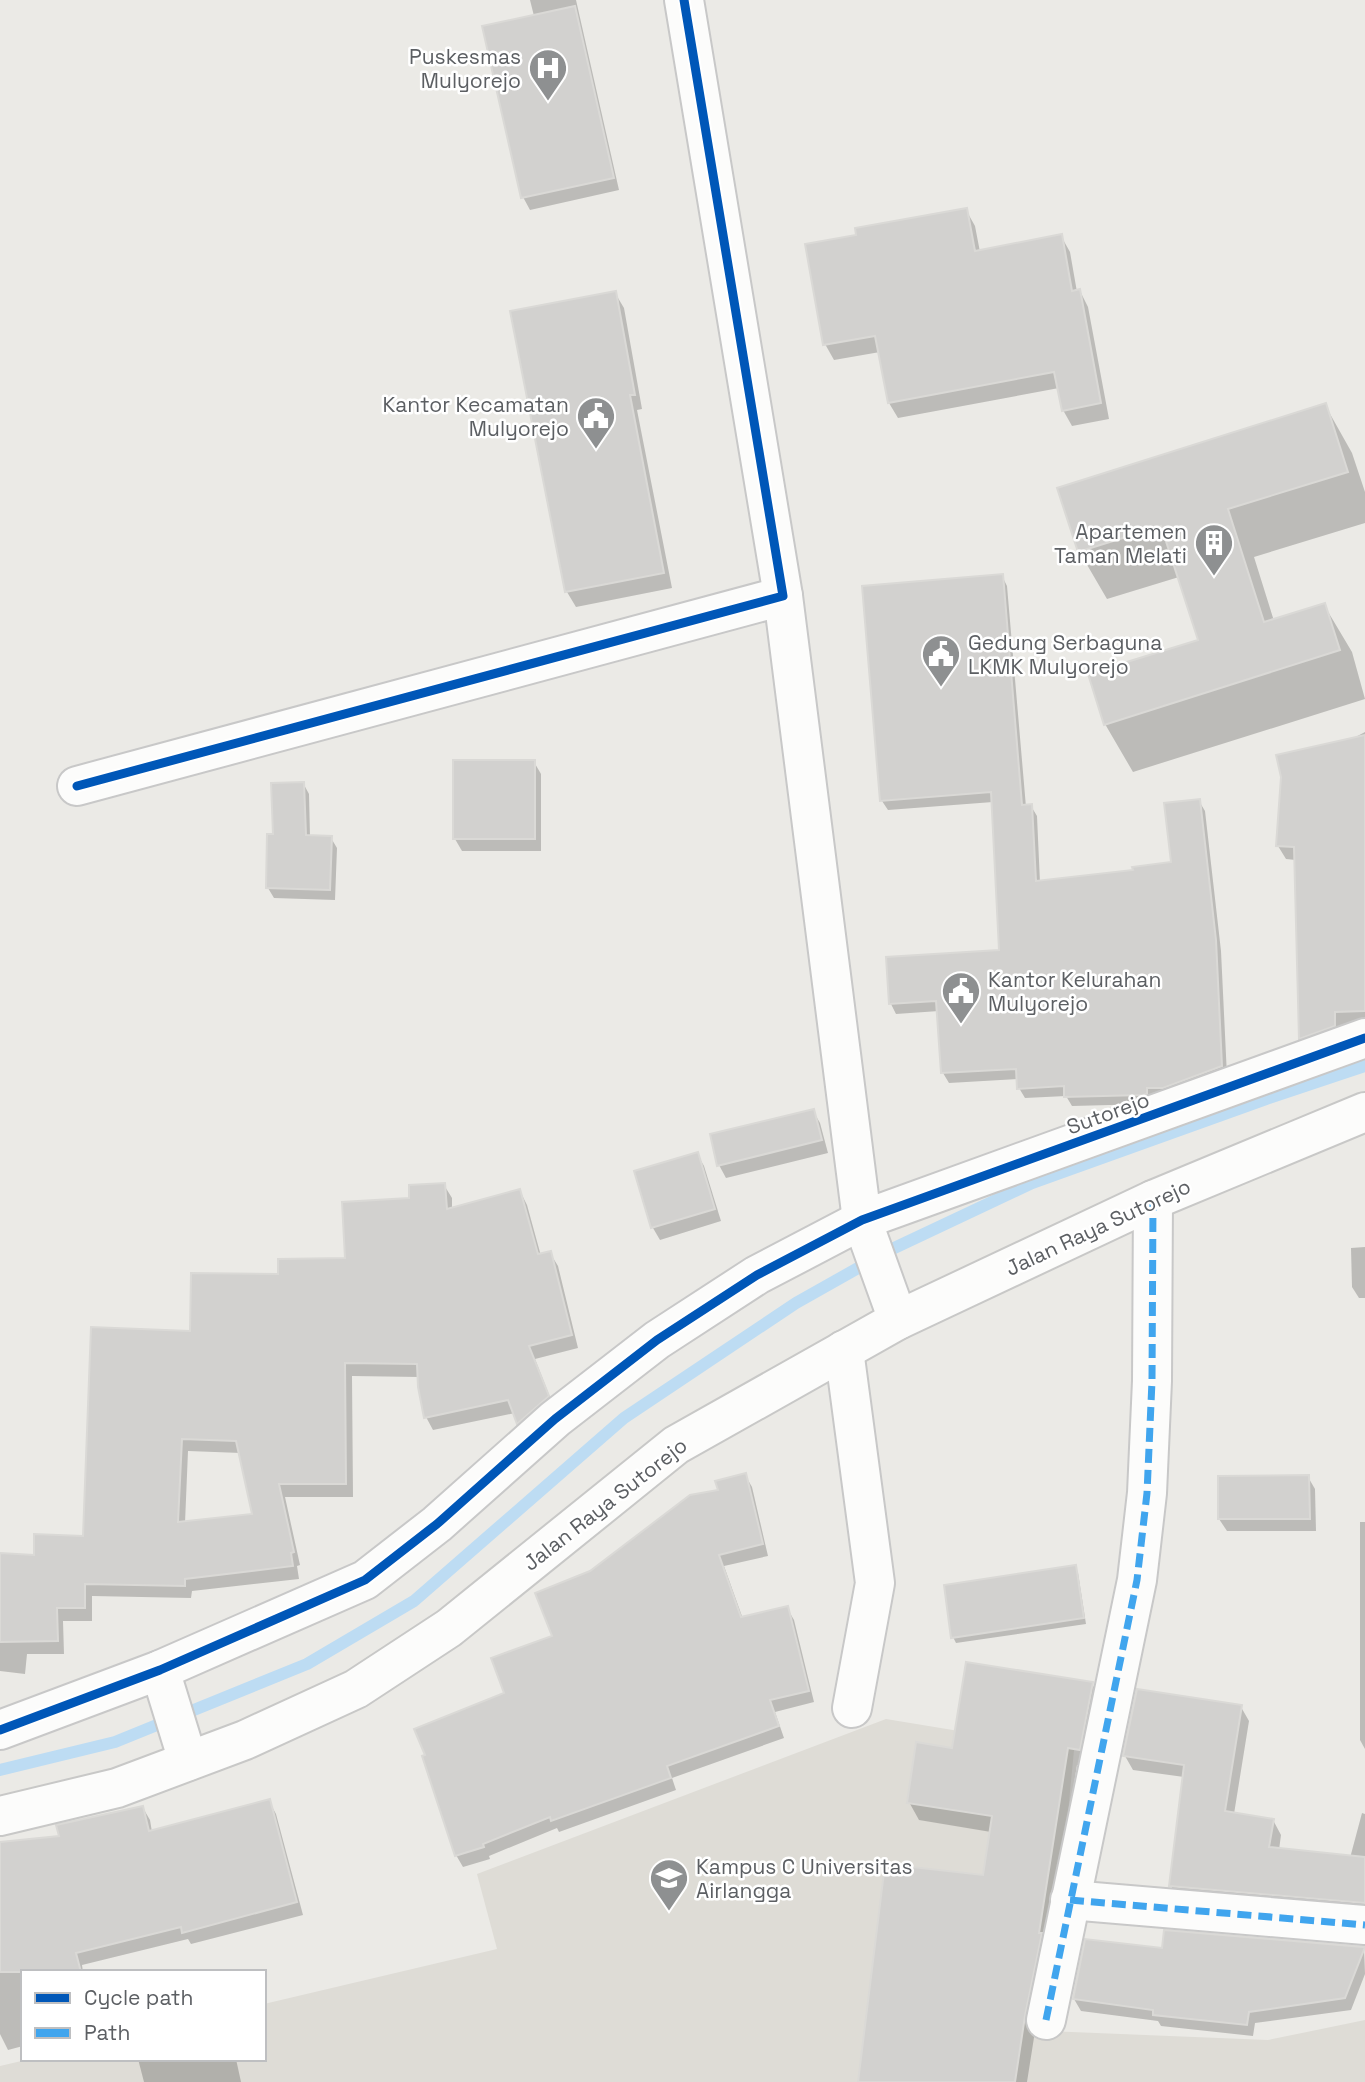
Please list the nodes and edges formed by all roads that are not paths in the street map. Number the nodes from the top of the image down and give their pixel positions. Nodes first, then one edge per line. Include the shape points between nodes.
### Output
1 (684, 0) edge
2 (783, 597) junction
3 (77, 786) dead end
4 (1365, 1038) edge
5 (1365, 1112) edge
6 (1153, 1199) junction
7 (864, 1229) junction
8 (893, 1307) junction
9 (844, 1350) junction
10 (164, 1682) junction
11 (852, 1708) dead end
12 (0, 1730) edge
13 (185, 1750) junction
14 (0, 1816) edge
15 (1070, 1900) junction
16 (1365, 1925) edge
17 (1046, 2020) dead end

1 - 2 street
2 - 3 street
2 - 7 street
4 - 7 street, Sutorejo
5 - 6 street, Jalan Raya Sutorejo
6 - 8 street, Jalan Raya Sutorejo
6 - 15 street via 1152,1381 1137,1580
7 - 8 street
7 - 10 street, Sutorejo via 757,1275 657,1340 555,1419 437,1524 365,1580
8 - 9 street, Jalan Raya Sutorejo
9 - 11 street via 876,1583
9 - 13 street, Jalan Raya Sutorejo via 676,1445 449,1628 356,1689 244,1740
10 - 12 street, Sutorejo
10 - 13 street
13 - 14 street, Jalan Raya Sutorejo via 117,1788
15 - 16 street
15 - 17 street

